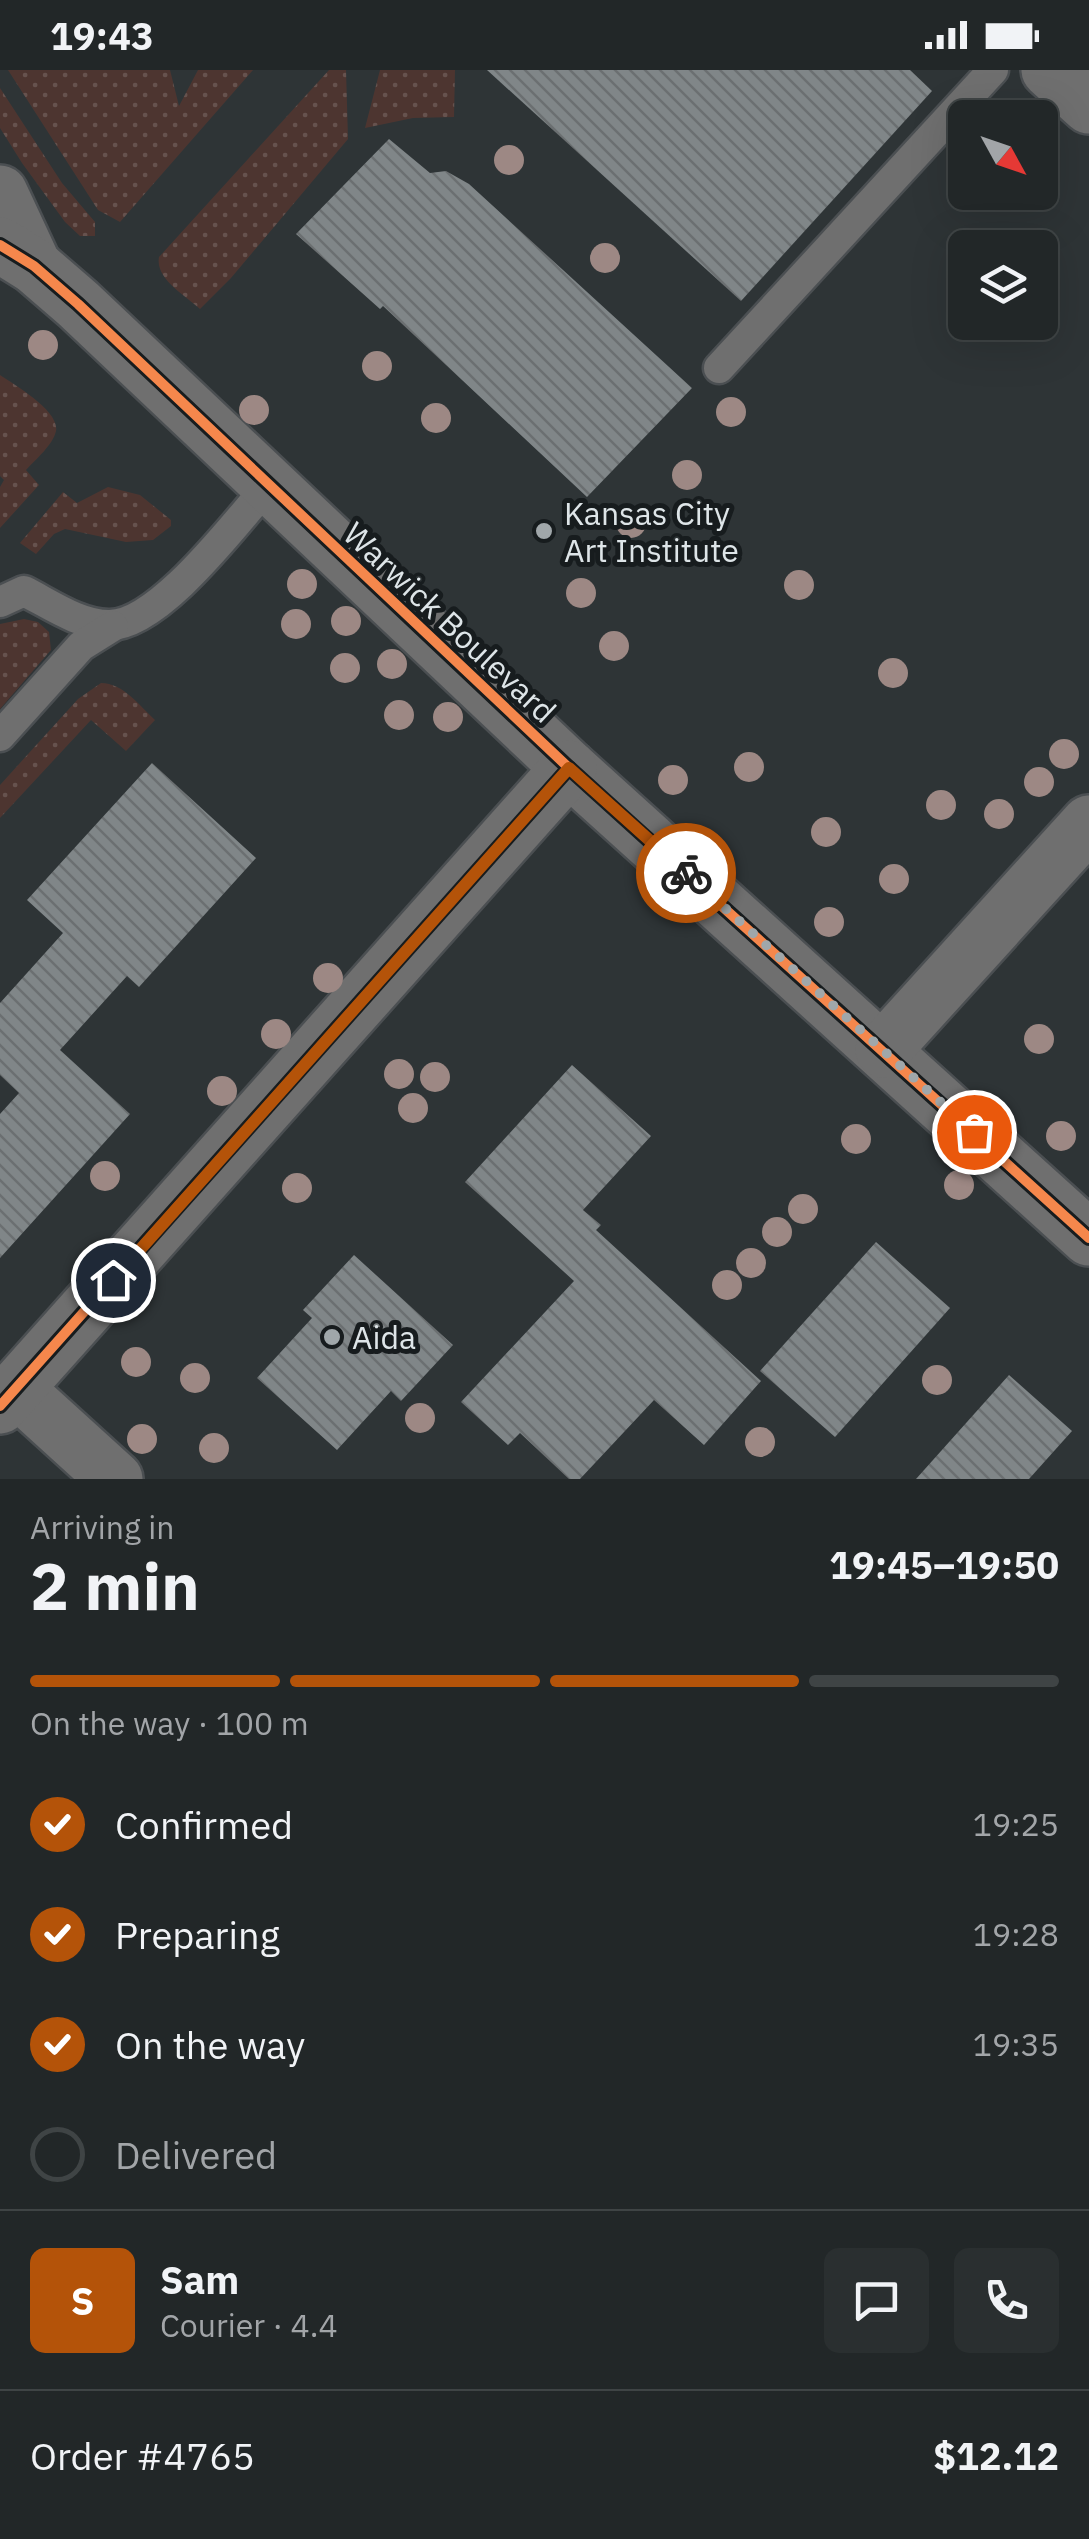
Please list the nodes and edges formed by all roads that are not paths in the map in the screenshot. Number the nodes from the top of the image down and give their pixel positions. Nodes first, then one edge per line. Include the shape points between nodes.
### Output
1 (993, 70) edge
2 (1050, 70) edge
3 (1089, 106) edge
4 (0, 193) edge
5 (17, 256) edge
6 (719, 368) dead end
7 (268, 486) junction
8 (12, 596) edge
9 (113, 626) junction
10 (0, 736) edge
11 (569, 768) junction
12 (1089, 823) edge
13 (883, 1050) junction
14 (1089, 1238) edge
15 (8, 1398) edge
16 (116, 1479) edge

1 - 6 lane
2 - 3 street
4 - 5 street
5 - 7 street, Warwick Boulevard via 78,304
7 - 9 lane via 174,592
7 - 11 street, Warwick Boulevard
8 - 9 lane
9 - 10 lane via 81,646
11 - 13 street, Warwick Boulevard
11 - 15 street
12 - 13 street
13 - 14 street, Warwick Boulevard
15 - 16 street

